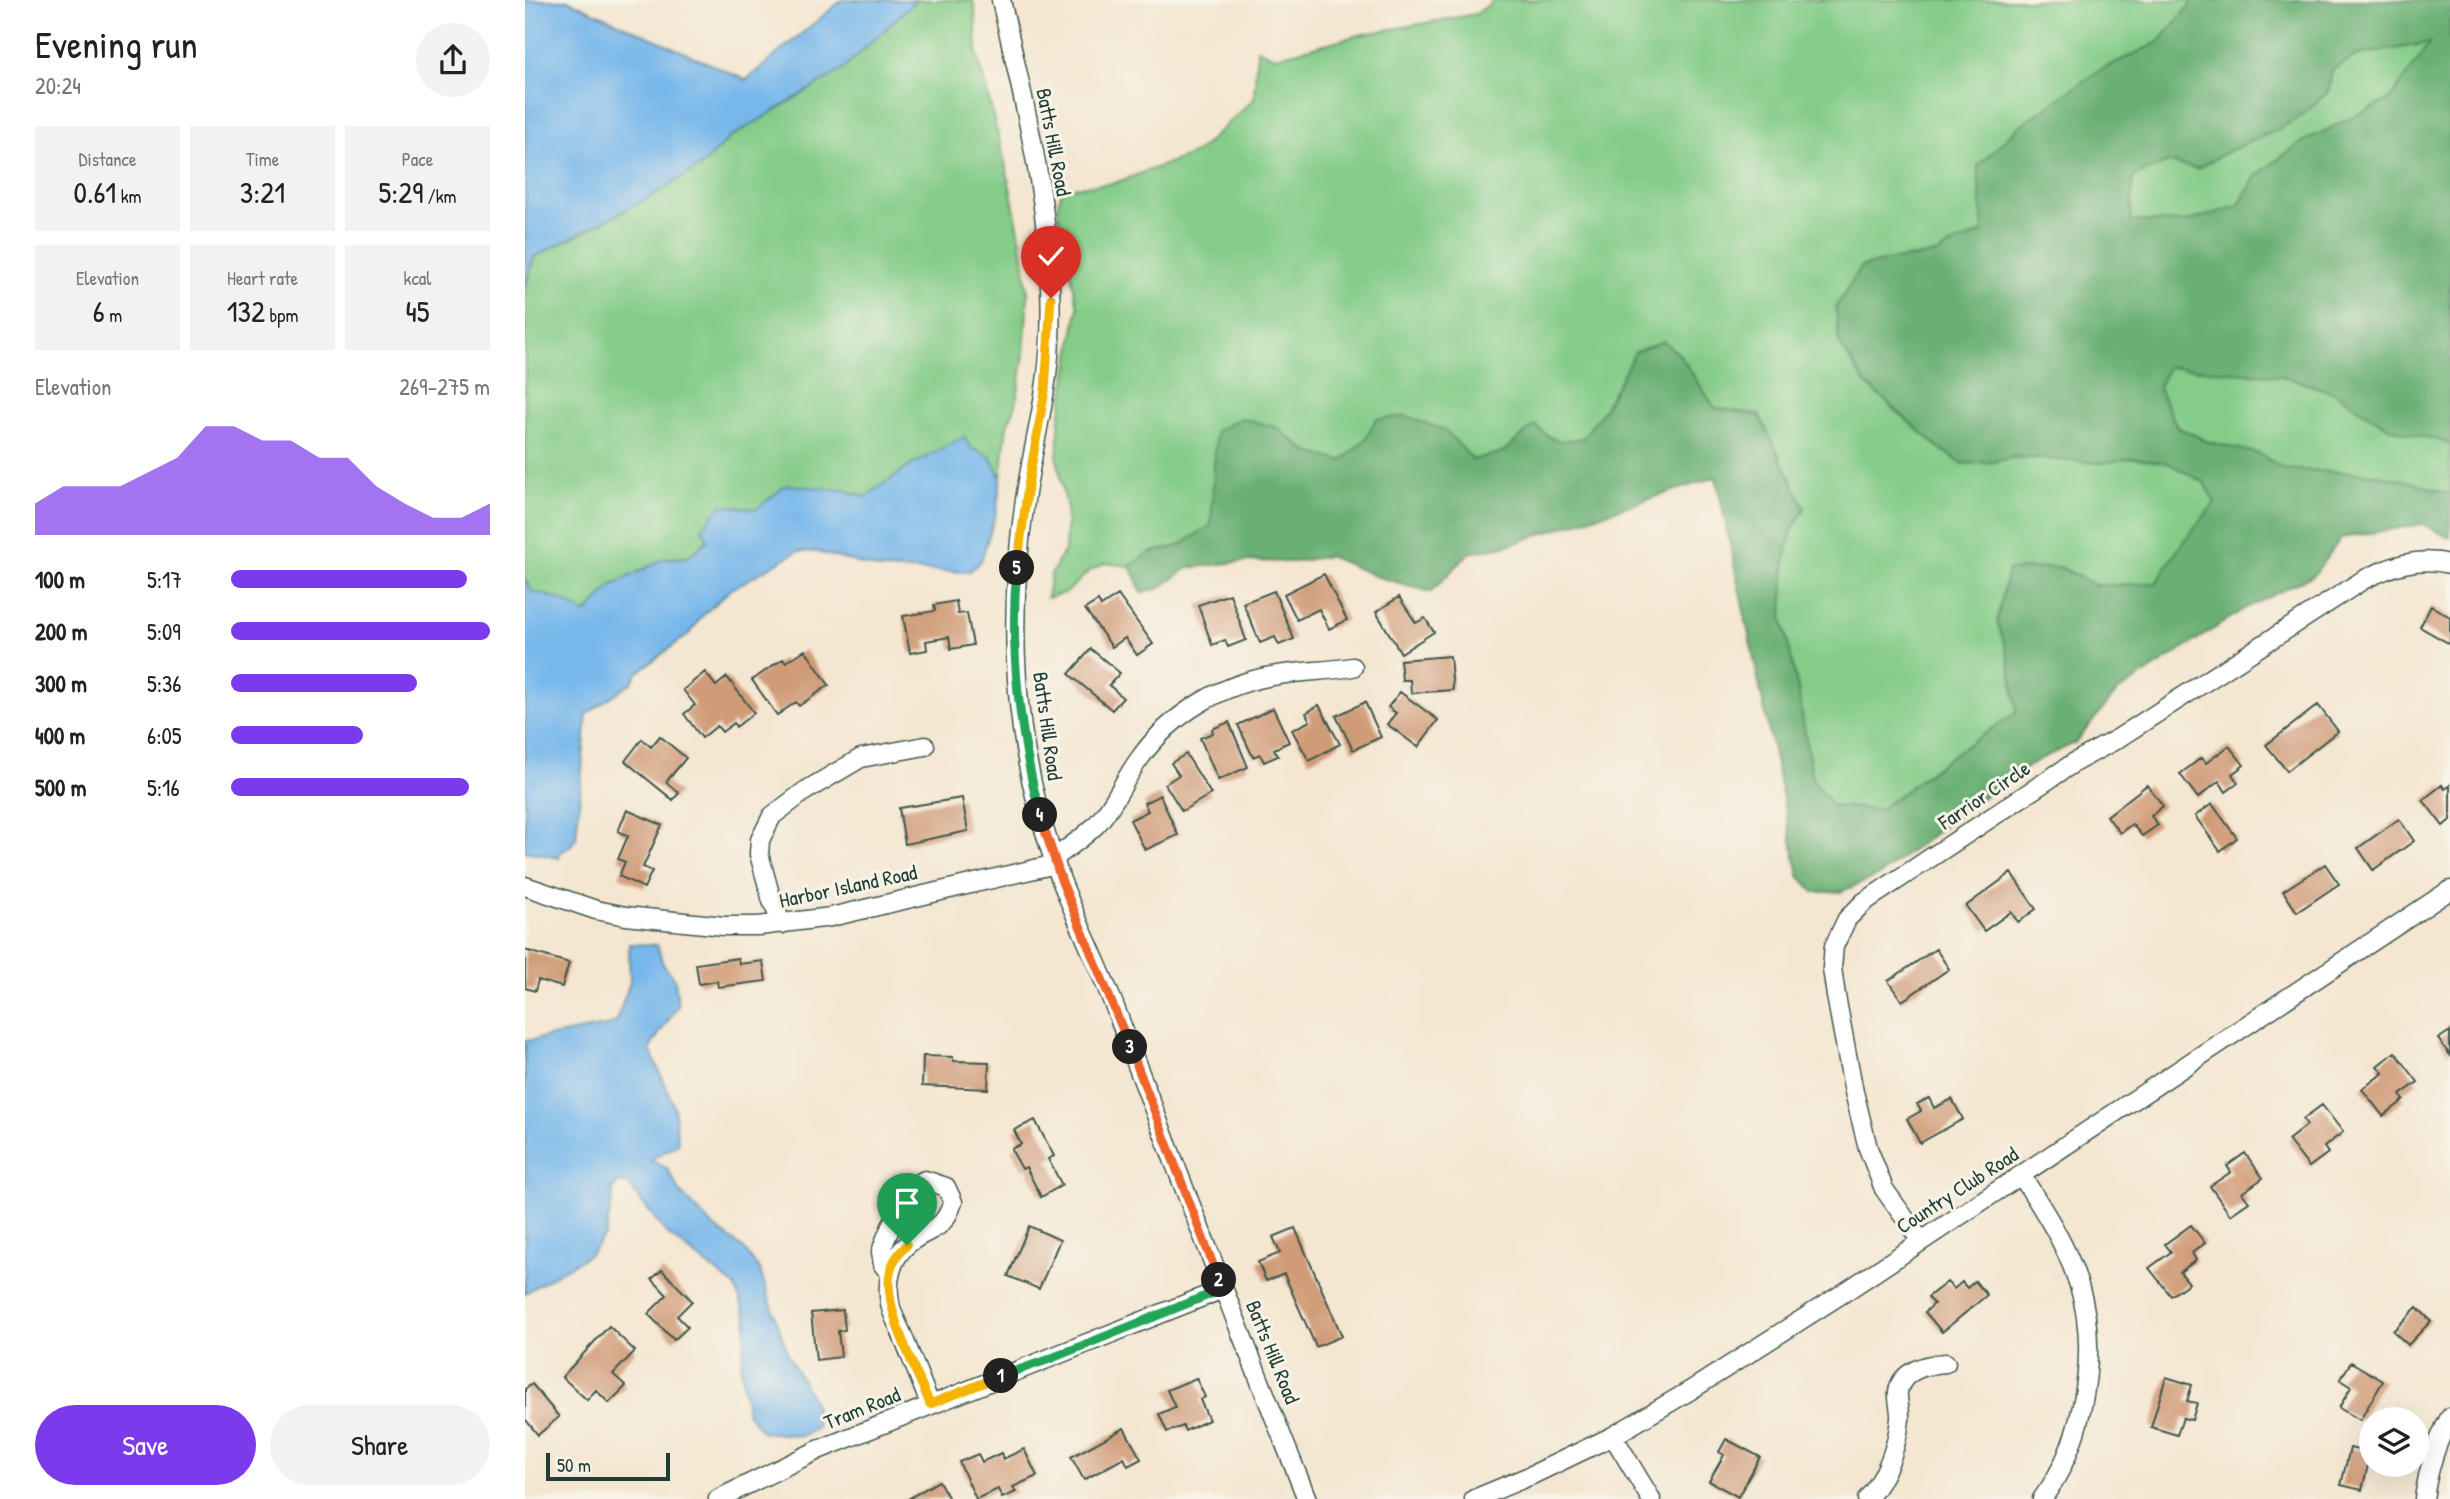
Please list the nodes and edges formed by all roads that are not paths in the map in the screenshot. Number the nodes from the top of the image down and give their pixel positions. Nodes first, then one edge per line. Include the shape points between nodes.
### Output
1 (1001, 0) edge
2 (2450, 564) edge
3 (1353, 667) dead end
4 (925, 746) dead end
5 (1055, 861) junction
6 (525, 886) edge
7 (2450, 890) edge
8 (782, 924) junction
9 (2021, 1175) junction
10 (1921, 1241) junction
11 (890, 1273) junction
12 (1223, 1289) junction
13 (1946, 1363) dead end
14 (930, 1404) junction
15 (2450, 1417) edge
16 (1613, 1436) junction
17 (718, 1499) edge
18 (1307, 1499) edge
19 (1474, 1499) edge
20 (1651, 1499) edge
21 (1867, 1499) edge
22 (2042, 1499) edge
23 (2424, 1499) edge

1 - 5 street, Batts Hill Road via 1036,156 1049,250 1050,345 1021,533 1014,629 1022,730
2 - 10 street, Farrior Circle via 2411,562 2363,580 2064,769 1864,902 1847,919 1834,946 1832,968 1854,1092 1884,1189
3 - 5 street via 1257,679 1181,715 1156,736 1097,824
4 - 8 street via 861,758 772,816 760,840 759,854
5 - 8 street, Harbor Island Road via 831,917
5 - 12 street, Batts Hill Road
6 - 8 street, Harbor Island Road via 626,916 724,926
7 - 9 street, Country Club Road
9 - 10 street, Country Club Road
9 - 22 street via 2071,1261 2086,1308 2089,1338 2077,1430 2066,1460
10 - 16 street, Country Club Road
11 - 11 street via 907,1245 948,1217 953,1202 946,1187 925,1180 905,1195 881,1252
11 - 14 street via 890,1304
12 - 14 street, Tram Road
12 - 18 street, Batts Hill Road
13 - 21 street via 1915,1370 1904,1380 1898,1391 1897,1441
14 - 17 street, Tram Road via 811,1453
15 - 23 street via 2431,1461
16 - 19 street, Country Club Road
16 - 20 street

